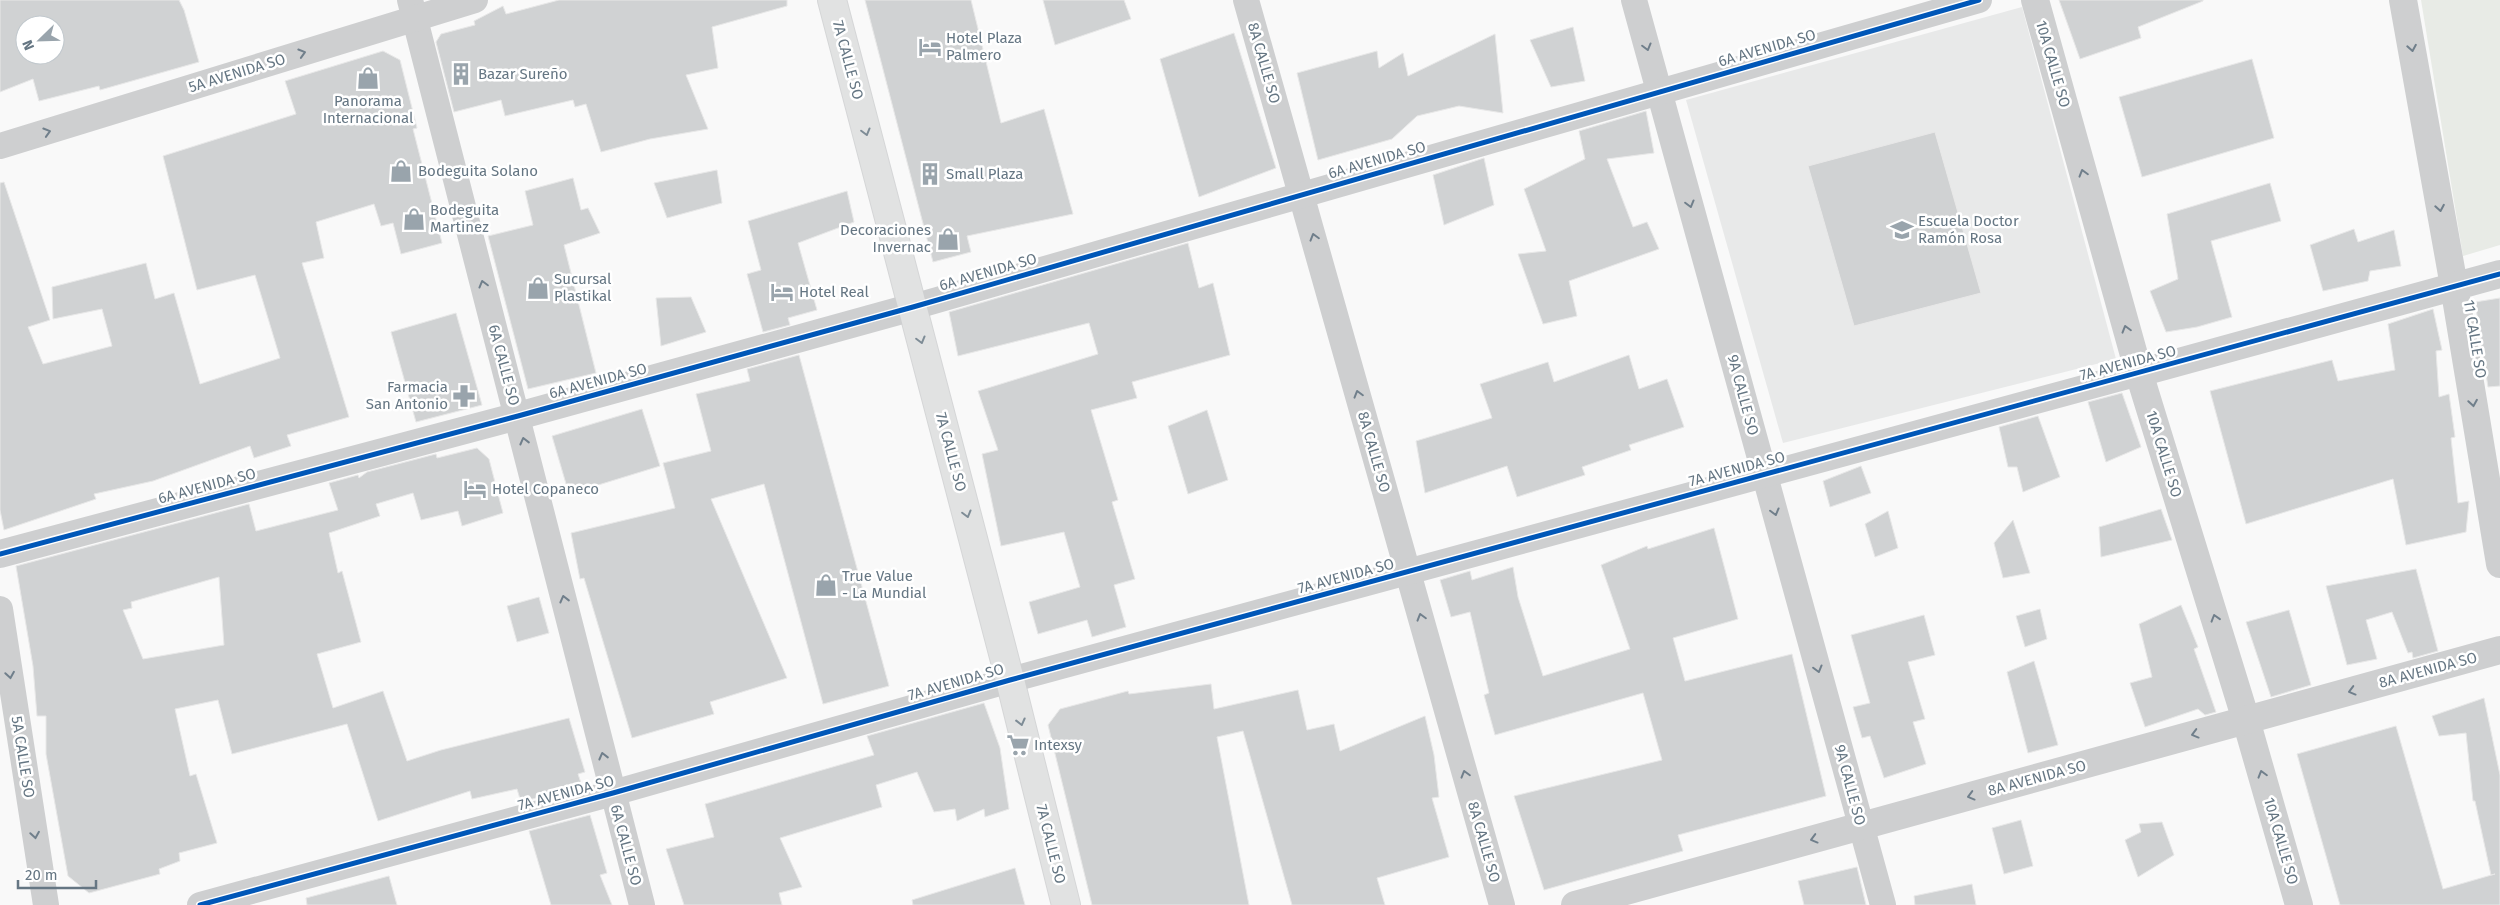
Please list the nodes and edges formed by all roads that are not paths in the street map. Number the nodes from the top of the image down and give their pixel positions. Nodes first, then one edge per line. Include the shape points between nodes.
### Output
1 (475, 0) edge
2 (832, 0) edge
3 (1246, 0) edge
4 (1634, 0) edge
5 (1979, 0) edge
6 (2035, 0) edge
7 (2403, 0) edge
8 (412, 9) edge
9 (1660, 92) junction
10 (0, 146) edge
11 (1302, 195) junction
12 (2500, 274) edge
13 (2454, 286) junction
14 (913, 307) junction
15 (2139, 373) junction
16 (518, 416) junction
17 (1765, 475) junction
18 (0, 554) edge
19 (2500, 564) edge
20 (1408, 572) junction
21 (0, 609) edge
22 (2500, 650) edge
23 (1010, 680) junction
24 (2246, 720) junction
25 (613, 793) junction
26 (1861, 826) junction
27 (46, 905) edge
28 (200, 905) edge
29 (642, 905) edge
30 (1066, 905) edge
31 (1502, 905) edge
32 (1575, 905) edge
33 (1883, 905) edge
34 (2299, 905) edge

1 - 8 street, 5A AVENIDA SO
2 -> 14 main road, 7A CALLE SO
3 - 11 street, 8A CALLE SO
4 -> 9 street, 9A CALLE SO
5 - 9 street, 6A AVENIDA SO
15 -> 6 street, 10A CALLE SO
7 -> 13 street, 11 CALLE SO
10 -> 8 street, 5A AVENIDA SO
16 -> 8 street, 6A CALLE SO
9 - 11 street, 6A AVENIDA SO
9 -> 17 street, 9A CALLE SO
11 - 14 street, 6A AVENIDA SO
20 -> 11 street, 8A CALLE SO
12 - 13 street, 7A AVENIDA SO
13 - 15 street, 7A AVENIDA SO
13 -> 19 street, 11 CALLE SO
14 - 16 street, 6A AVENIDA SO
14 -> 23 main road, 7A CALLE SO
15 - 17 street, 7A AVENIDA SO
24 -> 15 street, 10A CALLE SO
16 - 18 street, 6A AVENIDA SO
25 -> 16 street, 6A CALLE SO
17 - 20 street, 7A AVENIDA SO
17 -> 26 street, 9A CALLE SO
20 - 23 street, 7A AVENIDA SO
31 -> 20 street, 8A CALLE SO
21 -> 27 street, 5A CALLE SO
22 -> 24 street, 8A AVENIDA SO
23 - 25 street, 7A AVENIDA SO
23 -> 30 main road, 7A CALLE SO
24 -> 26 street, 8A AVENIDA SO
34 -> 24 street, 10A CALLE SO
25 - 28 street, 7A AVENIDA SO
25 - 29 street, 6A CALLE SO
26 -> 32 street, 8A AVENIDA SO
26 - 33 street, 9A CALLE SO

